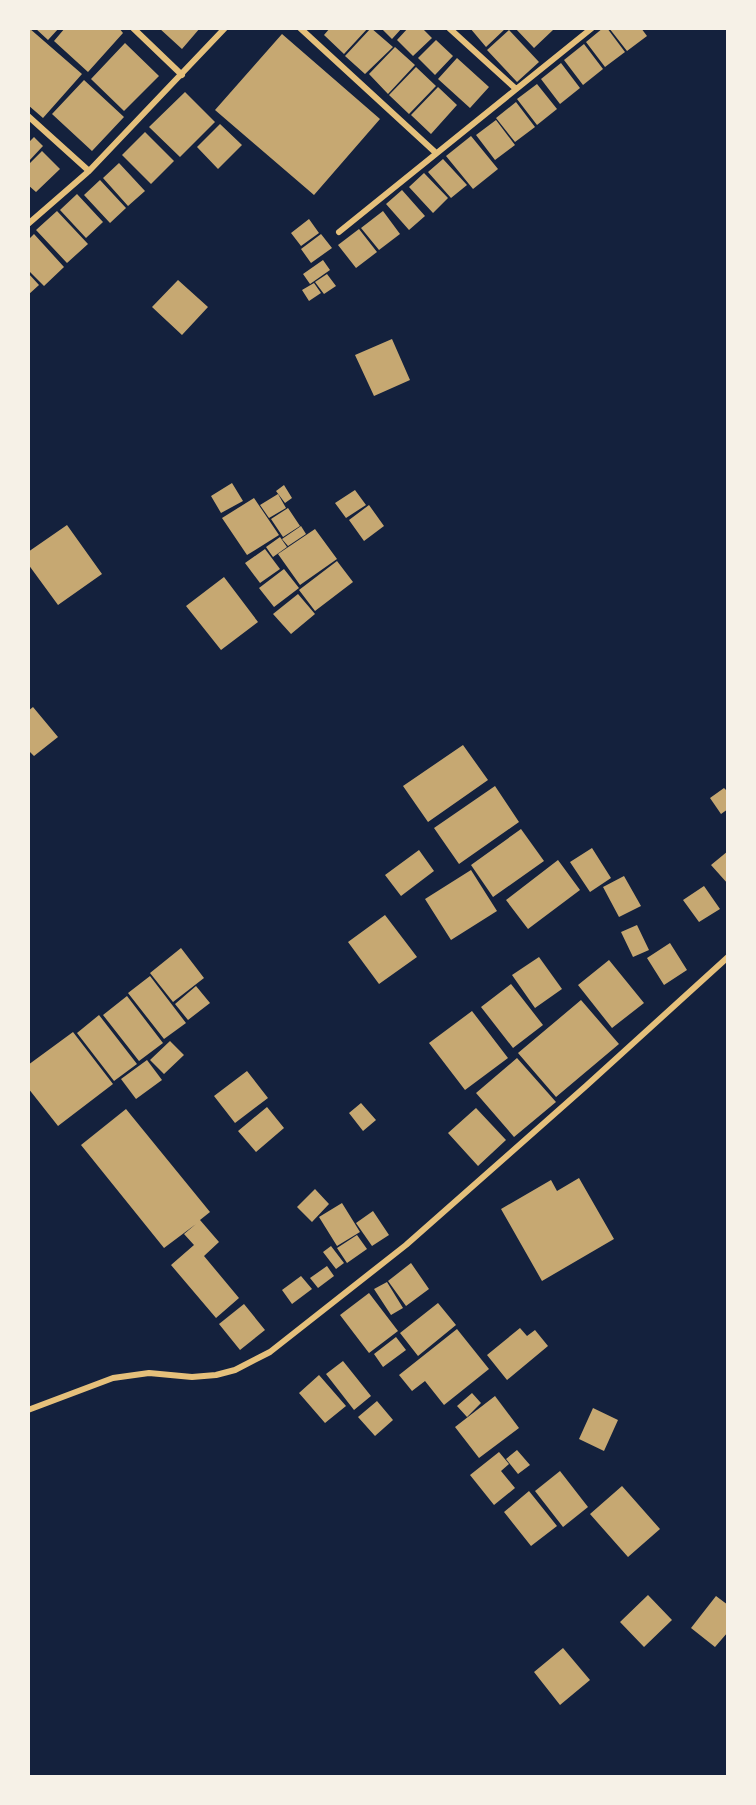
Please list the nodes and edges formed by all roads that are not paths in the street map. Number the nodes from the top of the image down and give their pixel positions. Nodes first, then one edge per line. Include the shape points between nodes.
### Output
1 (133, 28) edge
2 (225, 28) edge
3 (300, 28) edge
4 (592, 28) edge
5 (449, 29) edge
6 (182, 75) junction
7 (516, 88) junction
8 (28, 116) edge
9 (436, 153) junction
10 (89, 171) junction
11 (28, 224) edge
12 (339, 232) dead end
13 (728, 957) edge
14 (28, 1410) edge

1 - 6 street
2 - 6 street
3 - 9 street
4 - 7 street
5 - 7 street
6 - 10 street
7 - 9 street
8 - 10 street
9 - 12 street
10 - 11 street
13 - 14 street via 406,1245 270,1352 216,1375 149,1373 113,1378

